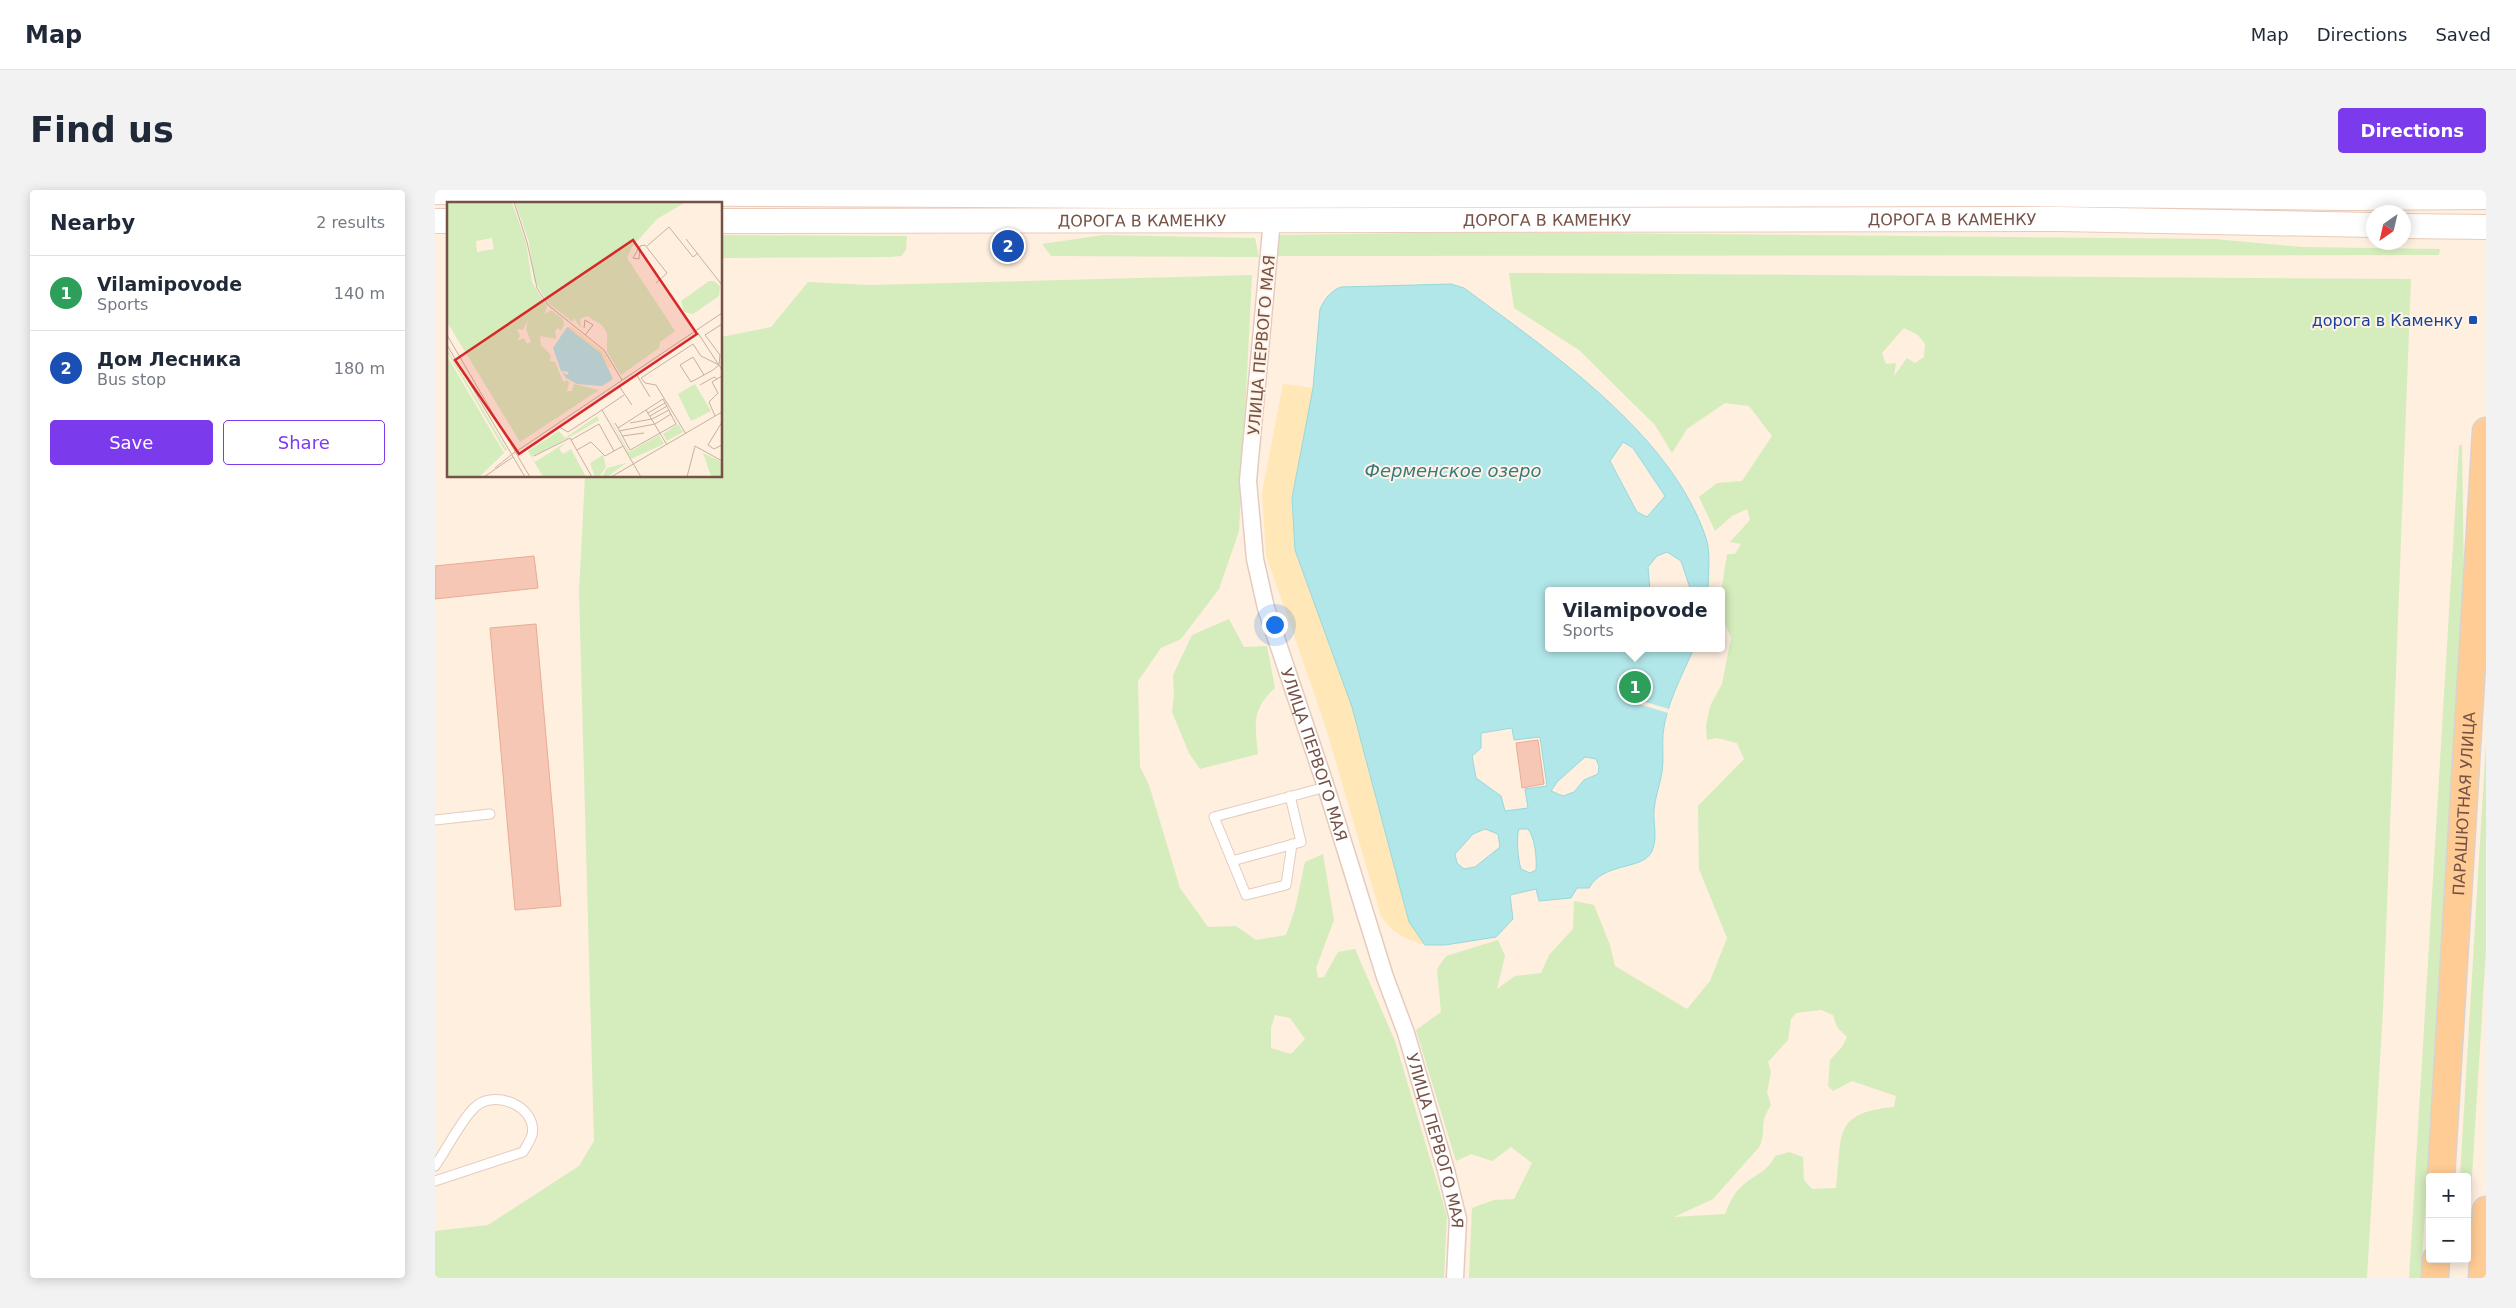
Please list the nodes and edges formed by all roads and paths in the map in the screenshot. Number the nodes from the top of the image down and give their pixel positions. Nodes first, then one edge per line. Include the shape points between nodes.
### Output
1 (435, 192) edge
2 (1332, 192) edge
3 (2017, 192) edge
4 (1128, 193) edge
5 (2486, 197) edge
6 (1272, 220) junction
7 (723, 221) edge
8 (2366, 225) edge
9 (2411, 226) edge
10 (2486, 227) edge
11 (2486, 430) edge
12 (1326, 787) junction
13 (1290, 796) junction
14 (490, 814) dead end
15 (435, 820) edge
16 (1291, 844) junction
17 (1232, 861) junction
18 (435, 1166) edge
19 (2441, 1173) edge
20 (435, 1181) edge
21 (2486, 1210) edge
22 (2436, 1263) edge
23 (1455, 1278) edge
24 (2435, 1278) edge
25 (2482, 1278) edge

1 - 4 main road, ДОРОГА В КАМЕНКУ
2 - 3 main road, ДОРОГА В КАМЕНКУ
2 - 4 main road, ДОРОГА В КАМЕНКУ
3 - 5 main road, ДОРОГА В КАМЕНКУ via 2345,198
6 - 7 main road, ДОРОГА В КАМЕНКУ
6 - 8 main road, ДОРОГА В КАМЕНКУ via 2059,219
6 - 12 street, УЛИЦА ПЕРВОГО МАЯ via 1248,481 1255,559 1266,608
9 - 10 main road
11 - 19 main road, ПАРАШЮТНАЯ УЛИЦА
12 - 13 lane
12 - 23 street, УЛИЦА ПЕРВОГО МАЯ via 1385,977 1406,1033 1446,1170 1458,1219
13 - 16 lane via 1301,842
13 - 17 lane via 1215,817
14 - 15 lane
16 - 17 lane
16 - 17 lane via 1286,884 1246,895
18 - 20 lane via 475,1106 493,1098 513,1102 527,1114 532,1134 523,1152
21 - 25 main road
22 - 24 main road

